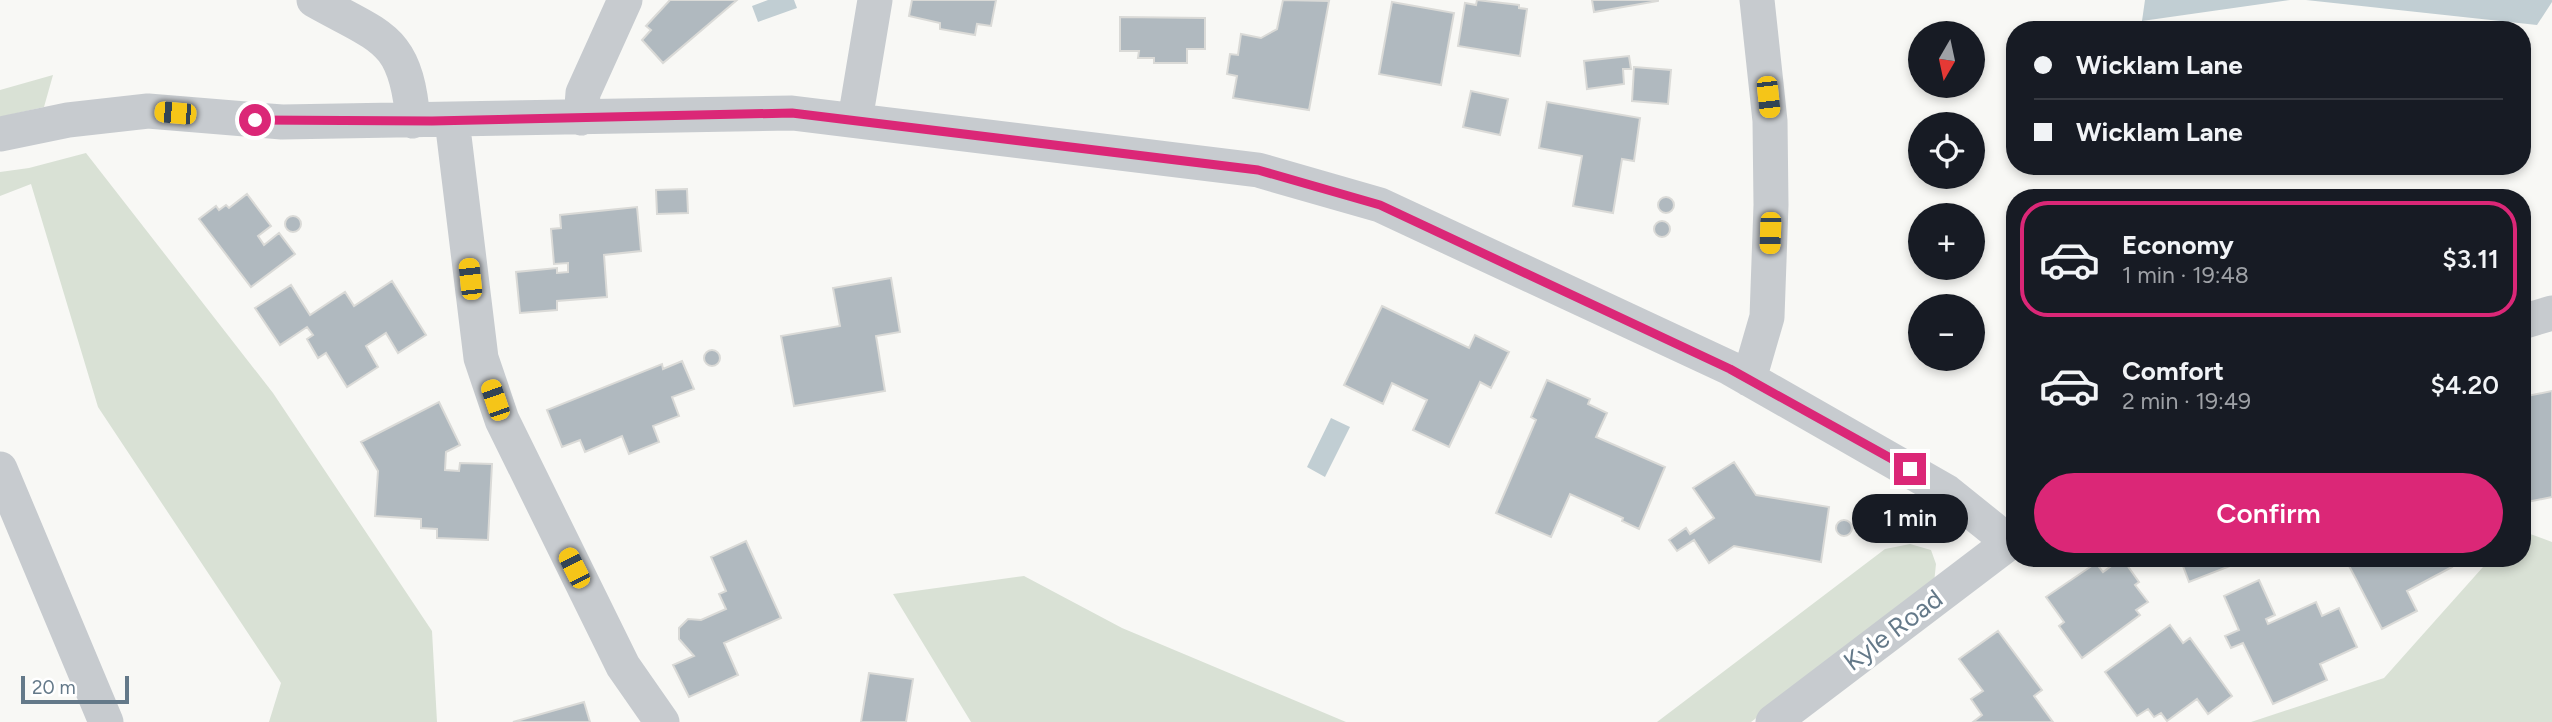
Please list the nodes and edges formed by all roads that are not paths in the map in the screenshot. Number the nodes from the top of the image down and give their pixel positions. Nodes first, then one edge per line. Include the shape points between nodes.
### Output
1 (314, 0) edge
2 (625, 0) edge
3 (875, 0) edge
4 (1757, 0) edge
5 (581, 118) junction
6 (452, 120) junction
7 (855, 120) junction
8 (413, 121) junction
9 (0, 134) edge
10 (2552, 313) edge
11 (2531, 319) edge
12 (1749, 379) junction
13 (0, 469) edge
14 (2006, 536) edge
15 (2006, 545) edge
16 (106, 722) edge
17 (662, 722) edge
18 (1773, 722) edge

1 - 8 street via 362,26 393,50 405,70
2 - 5 street via 583,93
3 - 7 street
4 - 12 street via 1770,121 1771,205 1767,317
5 - 6 street
5 - 7 street via 792,113
6 - 8 street
6 - 17 street via 481,358 502,420 623,666
7 - 12 street via 1258,170 1315,184 1380,205
8 - 9 street via 282,122 148,111
10 - 11 street
12 - 14 street via 1947,492
13 - 16 street
15 - 18 street, Kyle Road

